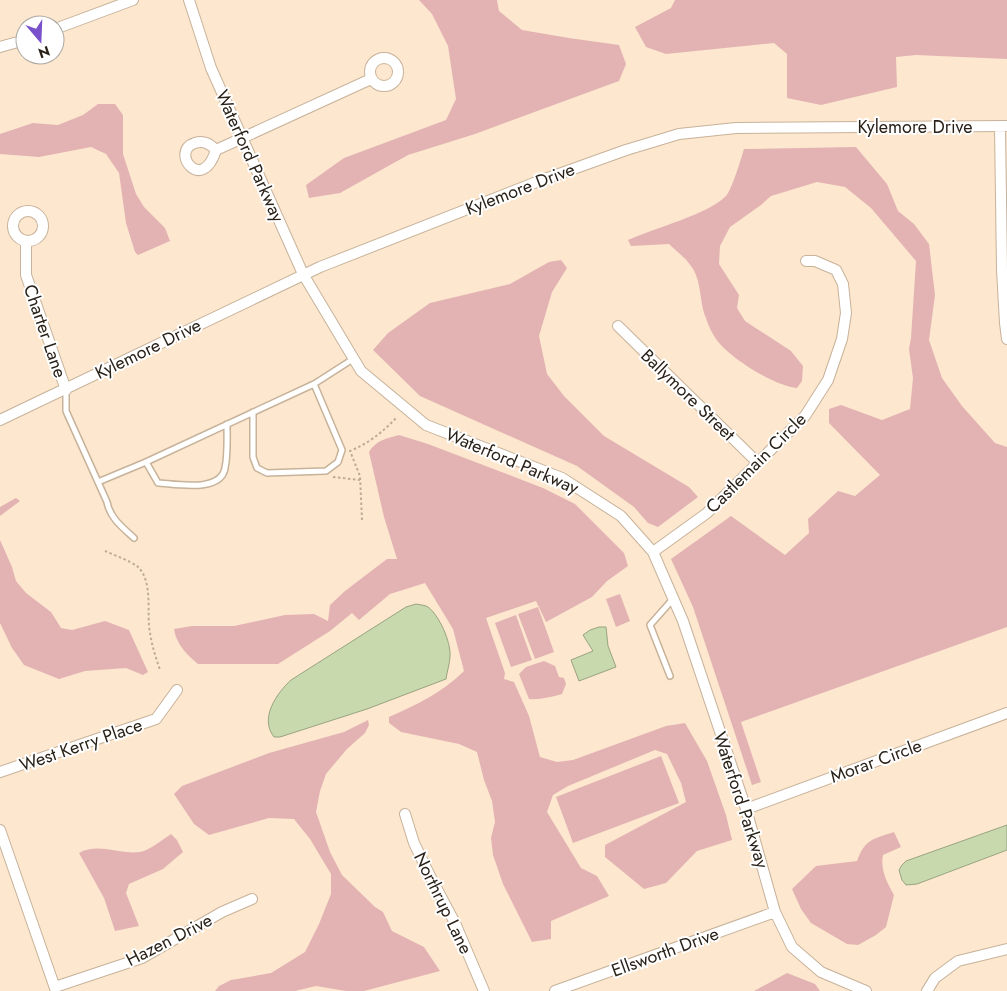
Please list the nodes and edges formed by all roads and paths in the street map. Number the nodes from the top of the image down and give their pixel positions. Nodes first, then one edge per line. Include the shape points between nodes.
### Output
1 (133, 0) edge
2 (189, 0) edge
3 (65, 25) edge
4 (15, 43) edge
5 (0, 47) edge
6 (372, 78) dead end
7 (1004, 127) edge
8 (242, 137) junction
9 (216, 150) dead end
10 (26, 242) dead end
11 (806, 261) dead end
12 (303, 274) junction
13 (618, 326) dead end
14 (1007, 339) edge
15 (353, 359) junction
16 (314, 384) junction
17 (66, 390) junction
18 (253, 412) junction
19 (397, 417) dead end
20 (0, 420) edge
21 (227, 424) junction
22 (146, 462) junction
23 (758, 464) junction
24 (333, 477) dead end
25 (360, 480) junction
26 (98, 482) junction
27 (362, 520) dead end
28 (134, 538) dead end
29 (106, 552) dead end
30 (653, 552) junction
31 (673, 599) junction
32 (160, 670) dead end
33 (670, 676) dead end
34 (177, 690) dead end
35 (1007, 714) edge
36 (0, 772) edge
37 (746, 809) junction
38 (405, 814) dead end
39 (0, 830) edge
40 (252, 899) dead end
41 (775, 912) junction
42 (1007, 949) edge
43 (56, 989) edge
44 (484, 991) edge
45 (555, 991) edge
46 (866, 991) edge
47 (927, 991) edge

1 - 3 street
2 - 8 street, Waterford Parkway via 211,68
4 - 5 street
6 - 8 street
7 - 12 street, Kylemore Drive via 736,128 679,134 534,183
7 - 14 street via 1002,270
8 - 9 street
8 - 12 street, Waterford Parkway
10 - 17 street, Charter Lane via 26,275
11 - 23 street, Castlemain Circle via 815,261 836,270 843,284 846,313 842,339 828,380 805,416
12 - 15 street, Waterford Parkway
12 - 17 street, Kylemore Drive
13 - 23 street, Ballymore Street
15 - 16 lane
15 - 30 street, Waterford Parkway via 361,371 426,425 562,478 621,516
16 - 18 lane
16 - 18 lane via 342,450 338,462 326,471 267,473 257,468 253,457
17 - 20 street, Kylemore Drive
17 - 26 lane via 66,411
18 - 21 lane
19 - 25 path via 366,444 350,451
21 - 22 lane
21 - 22 lane via 225,470 214,483 200,486 158,483
22 - 26 lane
23 - 30 street, Castlemain Circle via 707,513
24 - 25 path
25 - 27 path
26 - 28 lane via 114,519
29 - 32 path via 137,566 146,581 150,633
30 - 31 street, Waterford Parkway
31 - 33 lane via 650,624
31 - 37 street, Waterford Parkway
34 - 36 street, West Kerry Place via 156,719
35 - 37 street, Morar Circle
37 - 41 street, Waterford Parkway
38 - 44 street, Northrup Lane via 414,843 456,923
39 - 43 street
40 - 43 street, Hazen Drive via 222,912 142,958
41 - 45 street, Ellsworth Drive
41 - 46 street, Waterford Parkway via 792,947 821,972
42 - 47 street via 958,961 935,978

